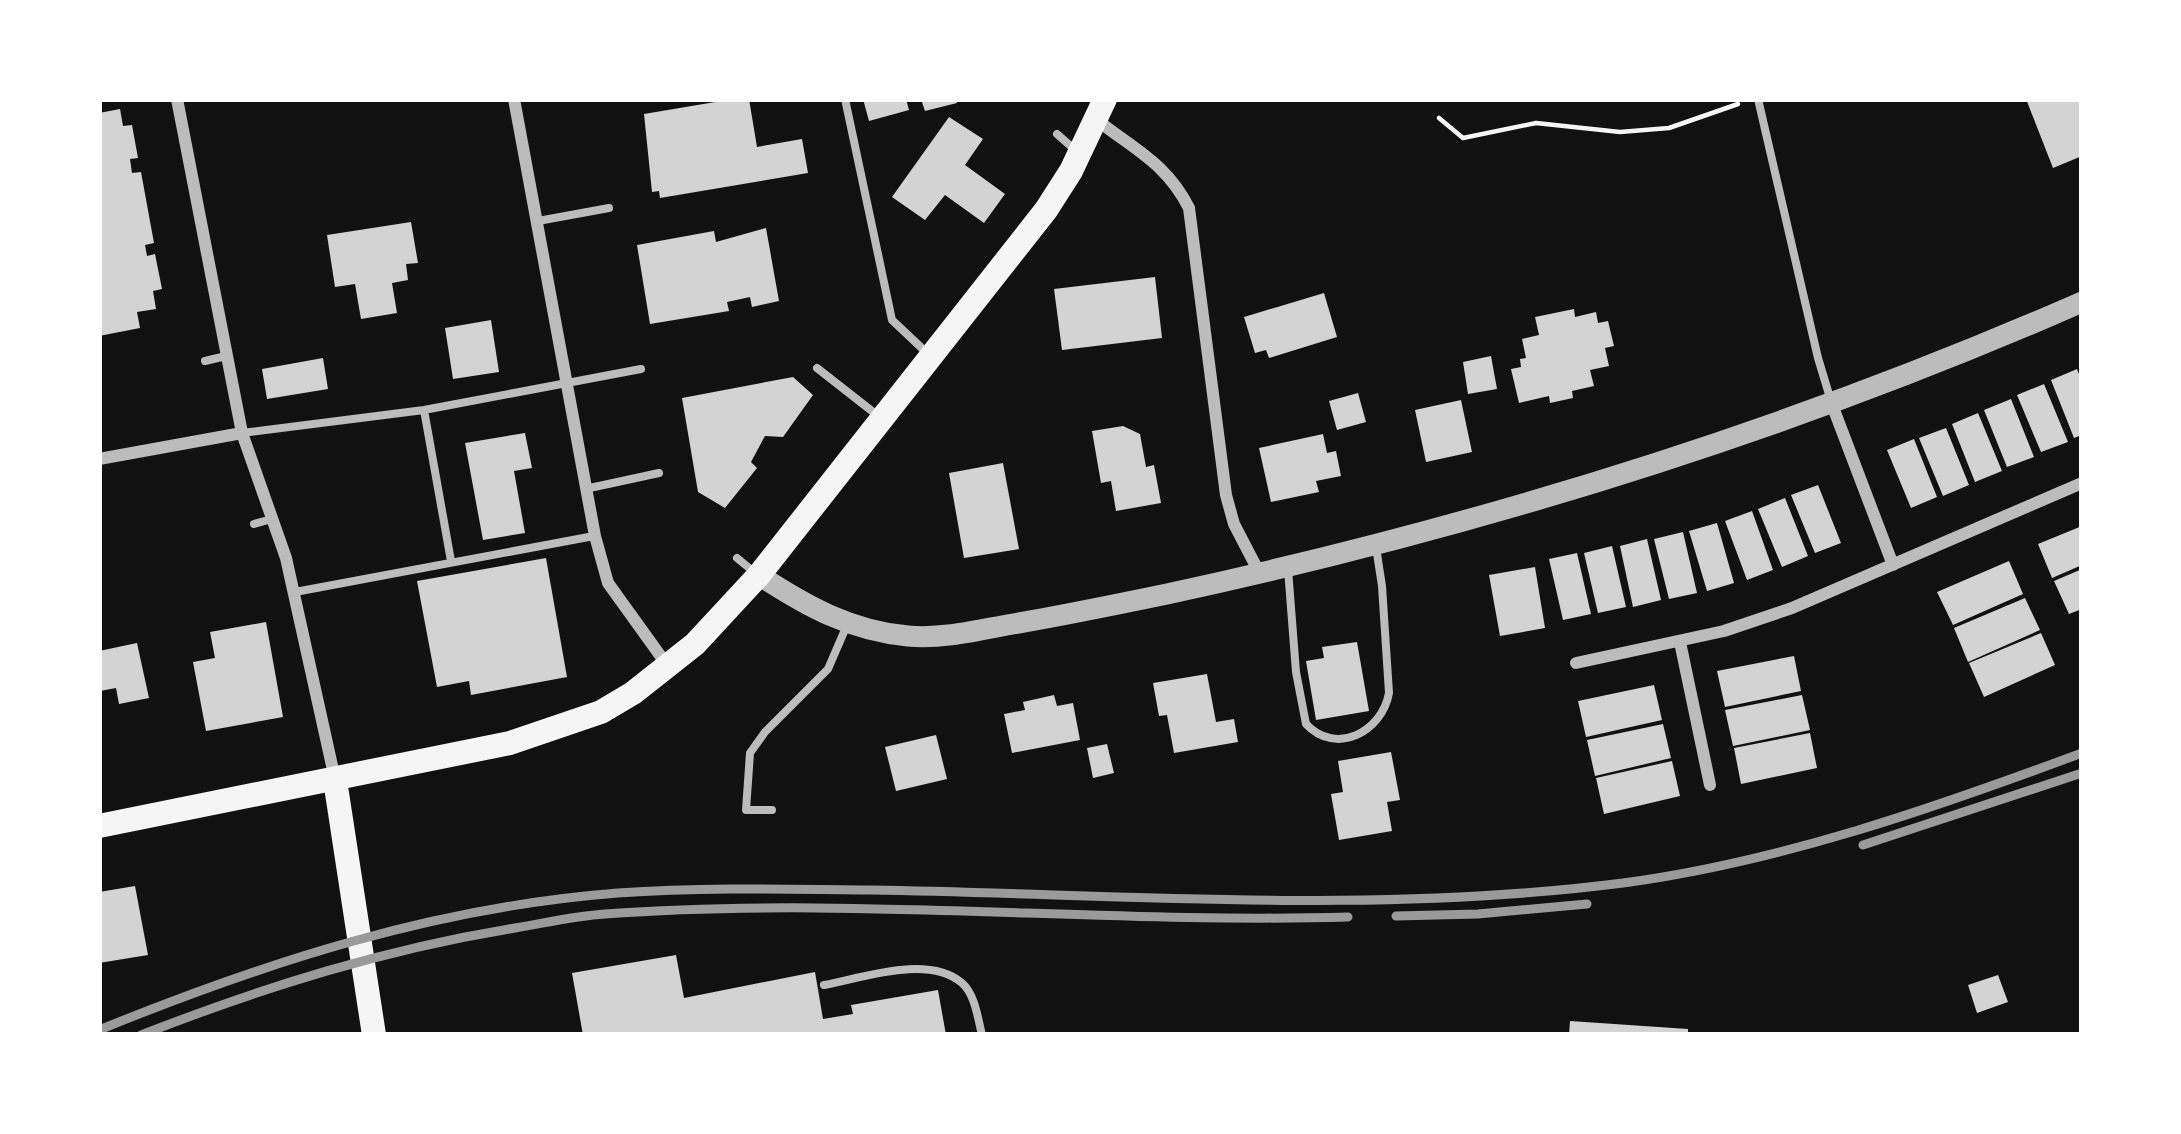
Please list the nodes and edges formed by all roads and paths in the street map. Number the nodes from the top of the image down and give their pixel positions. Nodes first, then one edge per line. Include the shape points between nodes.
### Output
1 (177, 99) edge
2 (514, 99) edge
3 (845, 99) edge
4 (1758, 100) edge
5 (1101, 110) edge
6 (1439, 118) dead end
7 (1057, 134) dead end
8 (1079, 154) junction
9 (609, 208) dead end
10 (536, 221) junction
11 (2082, 302) edge
12 (227, 356) junction
13 (931, 356) junction
14 (205, 361) dead end
15 (817, 368) dead end
16 (641, 369) dead end
17 (566, 385) junction
18 (1831, 401) junction
19 (424, 410) junction
20 (882, 419) junction
21 (242, 434) junction
22 (99, 459) edge
23 (659, 472) dead end
24 (2082, 483) edge
25 (585, 489) junction
26 (274, 519) junction
27 (254, 524) dead end
28 (595, 536) junction
29 (1376, 547) junction
30 (737, 558) dead end
31 (451, 561) junction
32 (1893, 565) junction
33 (1287, 568) junction
34 (1260, 574) junction
35 (759, 575) junction
36 (295, 592) junction
37 (848, 624) junction
38 (1680, 641) junction
39 (1576, 663) dead end
40 (668, 666) junction
41 (335, 780) junction
42 (1710, 785) dead end
43 (772, 810) dead end
44 (99, 826) edge
45 (824, 985) dead end
46 (374, 1035) edge
47 (982, 1035) edge

1 - 12 street
2 - 10 street
3 - 13 lane via 892,320
4 - 6 path via 1669,128 1621,132 1535,123 1462,138
4 - 18 lane
5 - 8 main road
5 - 34 street via 1176,182 1189,208 1226,495
7 - 8 lane
8 - 13 main road via 1046,210
9 - 10 lane
10 - 17 street
11 - 18 street
12 - 14 lane
12 - 21 street
13 - 20 main road
15 - 20 lane
16 - 17 lane
17 - 19 lane
17 - 25 street
18 - 29 street via 1706,448
18 - 32 street
19 - 21 lane
19 - 31 lane
20 - 35 main road
21 - 22 street
21 - 26 street
23 - 25 lane
24 - 32 street
25 - 28 street
26 - 27 lane
26 - 36 street
28 - 31 lane
28 - 40 street via 608,583
29 - 33 street
29 - 33 lane via 1389,693 1378,722 1342,739 1306,724
30 - 35 lane
31 - 36 lane
32 - 38 street via 1792,608
33 - 34 street
34 - 37 street via 965,633 914,637
35 - 37 street
35 - 40 main road
36 - 41 street
37 - 43 lane via 828,669 750,753 746,810
38 - 39 street
38 - 42 street
40 - 41 main road via 601,712 549,732
41 - 44 main road
41 - 46 main road
45 - 47 lane via 943,971 965,985

